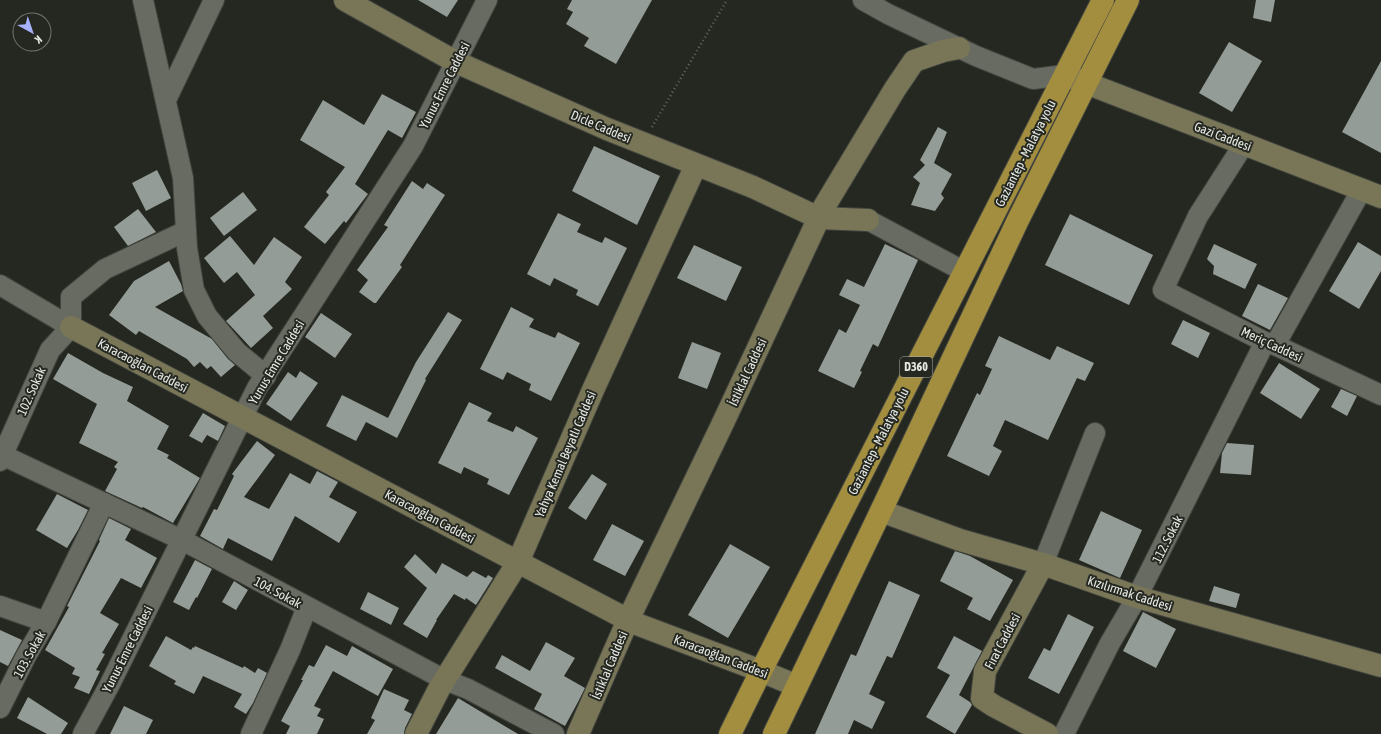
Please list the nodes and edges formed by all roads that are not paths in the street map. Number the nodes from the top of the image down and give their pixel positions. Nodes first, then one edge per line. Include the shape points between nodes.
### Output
1 (143, 0) edge
2 (214, 0) edge
3 (345, 0) edge
4 (487, 0) edge
5 (863, 0) edge
6 (1103, 0) edge
7 (1128, 0) edge
8 (958, 48) junction
9 (456, 62) junction
10 (1065, 75) junction
11 (1086, 84) junction
12 (166, 100) junction
13 (1244, 144) junction
14 (696, 164) junction
15 (1371, 193) edge
16 (819, 218) junction
17 (868, 220) joint
18 (186, 231) junction
19 (965, 272) junction
20 (0, 285) edge
21 (71, 327) junction
22 (1270, 343) junction
23 (266, 376) junction
24 (1381, 395) edge
25 (243, 418) junction
26 (1095, 433) dead end
27 (1, 457) edge
28 (104, 503) junction
29 (881, 511) junction
30 (182, 540) junction
31 (518, 562) junction
32 (1043, 564) junction
33 (1137, 597) junction
34 (0, 606) edge
35 (307, 607) junction
36 (628, 620) junction
37 (46, 622) junction
38 (1381, 666) edge
39 (761, 671) junction
40 (445, 680) junction
41 (797, 686) junction
42 (0, 708) edge
43 (83, 734) edge
44 (251, 734) edge
45 (416, 734) edge
46 (554, 734) edge
47 (578, 734) edge
48 (730, 734) edge
49 (774, 734) edge
50 (1047, 734) edge
51 (1064, 734) edge

1 - 12 street
2 - 12 street
3 - 9 street, Dicle Caddesi
4 - 9 street, Yunus Emre Caddesi
5 - 8 street
6 - 10 highway, Gaziantep - Malatya yolu / D360
7 - 11 highway, Gaziantep - Malatya yolu / D360
8 - 10 street via 1033,79
8 - 16 street, İstiklal Caddesi via 914,61 891,95
9 - 14 street, Dicle Caddesi via 607,130
9 - 23 street, Yunus Emre Caddesi via 413,146
10 - 11 street, Gazi Caddesi
10 - 19 highway, Gaziantep - Malatya yolu / D360
11 - 13 street, Gazi Caddesi
11 - 29 highway, Gaziantep - Malatya yolu / D360 via 1018,220
12 - 18 street via 183,178
13 - 15 street, Gazi Caddesi
13 - 22 street, Meriç Caddesi via 1198,216 1164,290
14 - 16 street, Dicle Caddesi
14 - 31 street, Yahya Kemal Beyatlı Caddesi
15 - 22 street, 112. Sokak
16 - 17 street, Dicle Caddesi
16 - 36 street, İstiklal Caddesi
17 - 19 street
18 - 21 street via 105,268 71,297
18 - 23 street via 194,290 207,316 237,352
19 - 39 highway, Gaziantep - Malatya yolu / D360
20 - 21 street
21 - 25 street, Karacaoğlan Caddesi
21 - 27 street, 102. Sokak via 50,350
22 - 24 street, Meriç Caddesi
22 - 33 street, 112. Sokak
23 - 25 street, Yunus Emre Caddesi via 257,388
25 - 30 street, Yunus Emre Caddesi
25 - 31 street, Karacaoğlan Caddesi
26 - 32 street
27 - 28 street, 104. Sokak
28 - 30 street, 104. Sokak
28 - 37 street
29 - 32 street, Kızılırmak Caddesi via 960,540
29 - 41 highway, Gaziantep - Malatya yolu / D360
30 - 35 street, 104. Sokak
30 - 43 street, Yunus Emre Caddesi
31 - 36 street, Karacaoğlan Caddesi
31 - 40 street, Yahya Kemal Beyatlı Caddesi
32 - 33 street, Kızılırmak Caddesi
32 - 50 street, Fırat Caddesi via 985,671 982,698
33 - 38 street, Kızılırmak Caddesi
33 - 51 street, 112. Sokak via 1110,643
34 - 37 street, 103. Sokak
35 - 40 street, 104. Sokak
35 - 44 street
36 - 39 street, Karacaoğlan Caddesi
36 - 47 street, İstiklal Caddesi
37 - 42 street, 103. Sokak
39 - 41 street, Karacaoğlan Caddesi
39 - 48 highway, Gaziantep - Malatya yolu / D360
40 - 45 street, Yahya Kemal Beyatlı Caddesi
40 - 46 street, 104. Sokak via 468,689
41 - 49 highway, Gaziantep - Malatya yolu / D360

